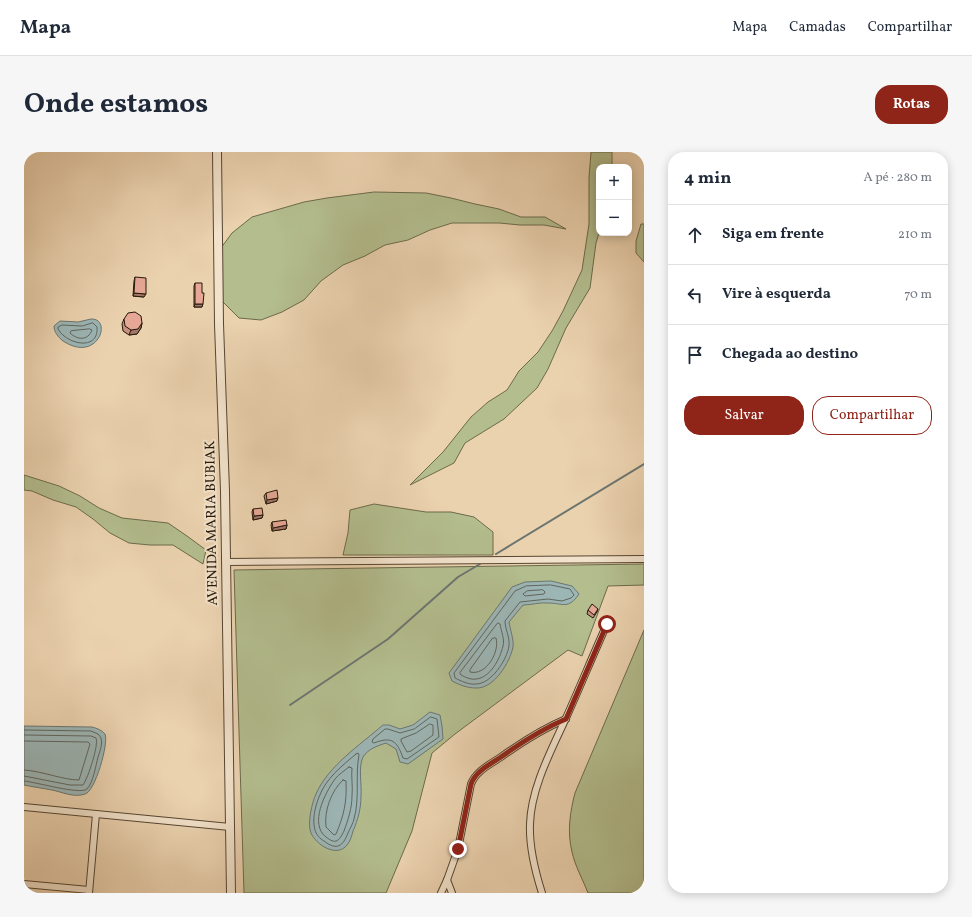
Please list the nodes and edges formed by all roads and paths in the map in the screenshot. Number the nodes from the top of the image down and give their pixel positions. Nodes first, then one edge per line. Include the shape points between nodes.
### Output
1 (217, 152) edge
2 (644, 559) edge
3 (226, 562) junction
4 (607, 624) dead end
5 (566, 719) junction
6 (24, 807) edge
7 (96, 814) junction
8 (230, 828) junction
9 (447, 880) junction
10 (24, 884) edge
11 (89, 891) edge
12 (231, 893) edge
13 (441, 893) edge
14 (452, 893) edge
15 (542, 893) edge

1 - 3 street, AVENIDA MARIA BUBIAK
2 - 3 street
3 - 8 street, AVENIDA MARIA BUBIAK
4 - 5 street
5 - 9 street via 520,743 473,779 458,849
5 - 15 street via 541,776 533,802 530,824 531,850
6 - 7 street
7 - 8 street
7 - 11 street
8 - 12 street, AVENIDA MARIA BUBIAK
9 - 13 street
9 - 14 street
10 - 11 street

